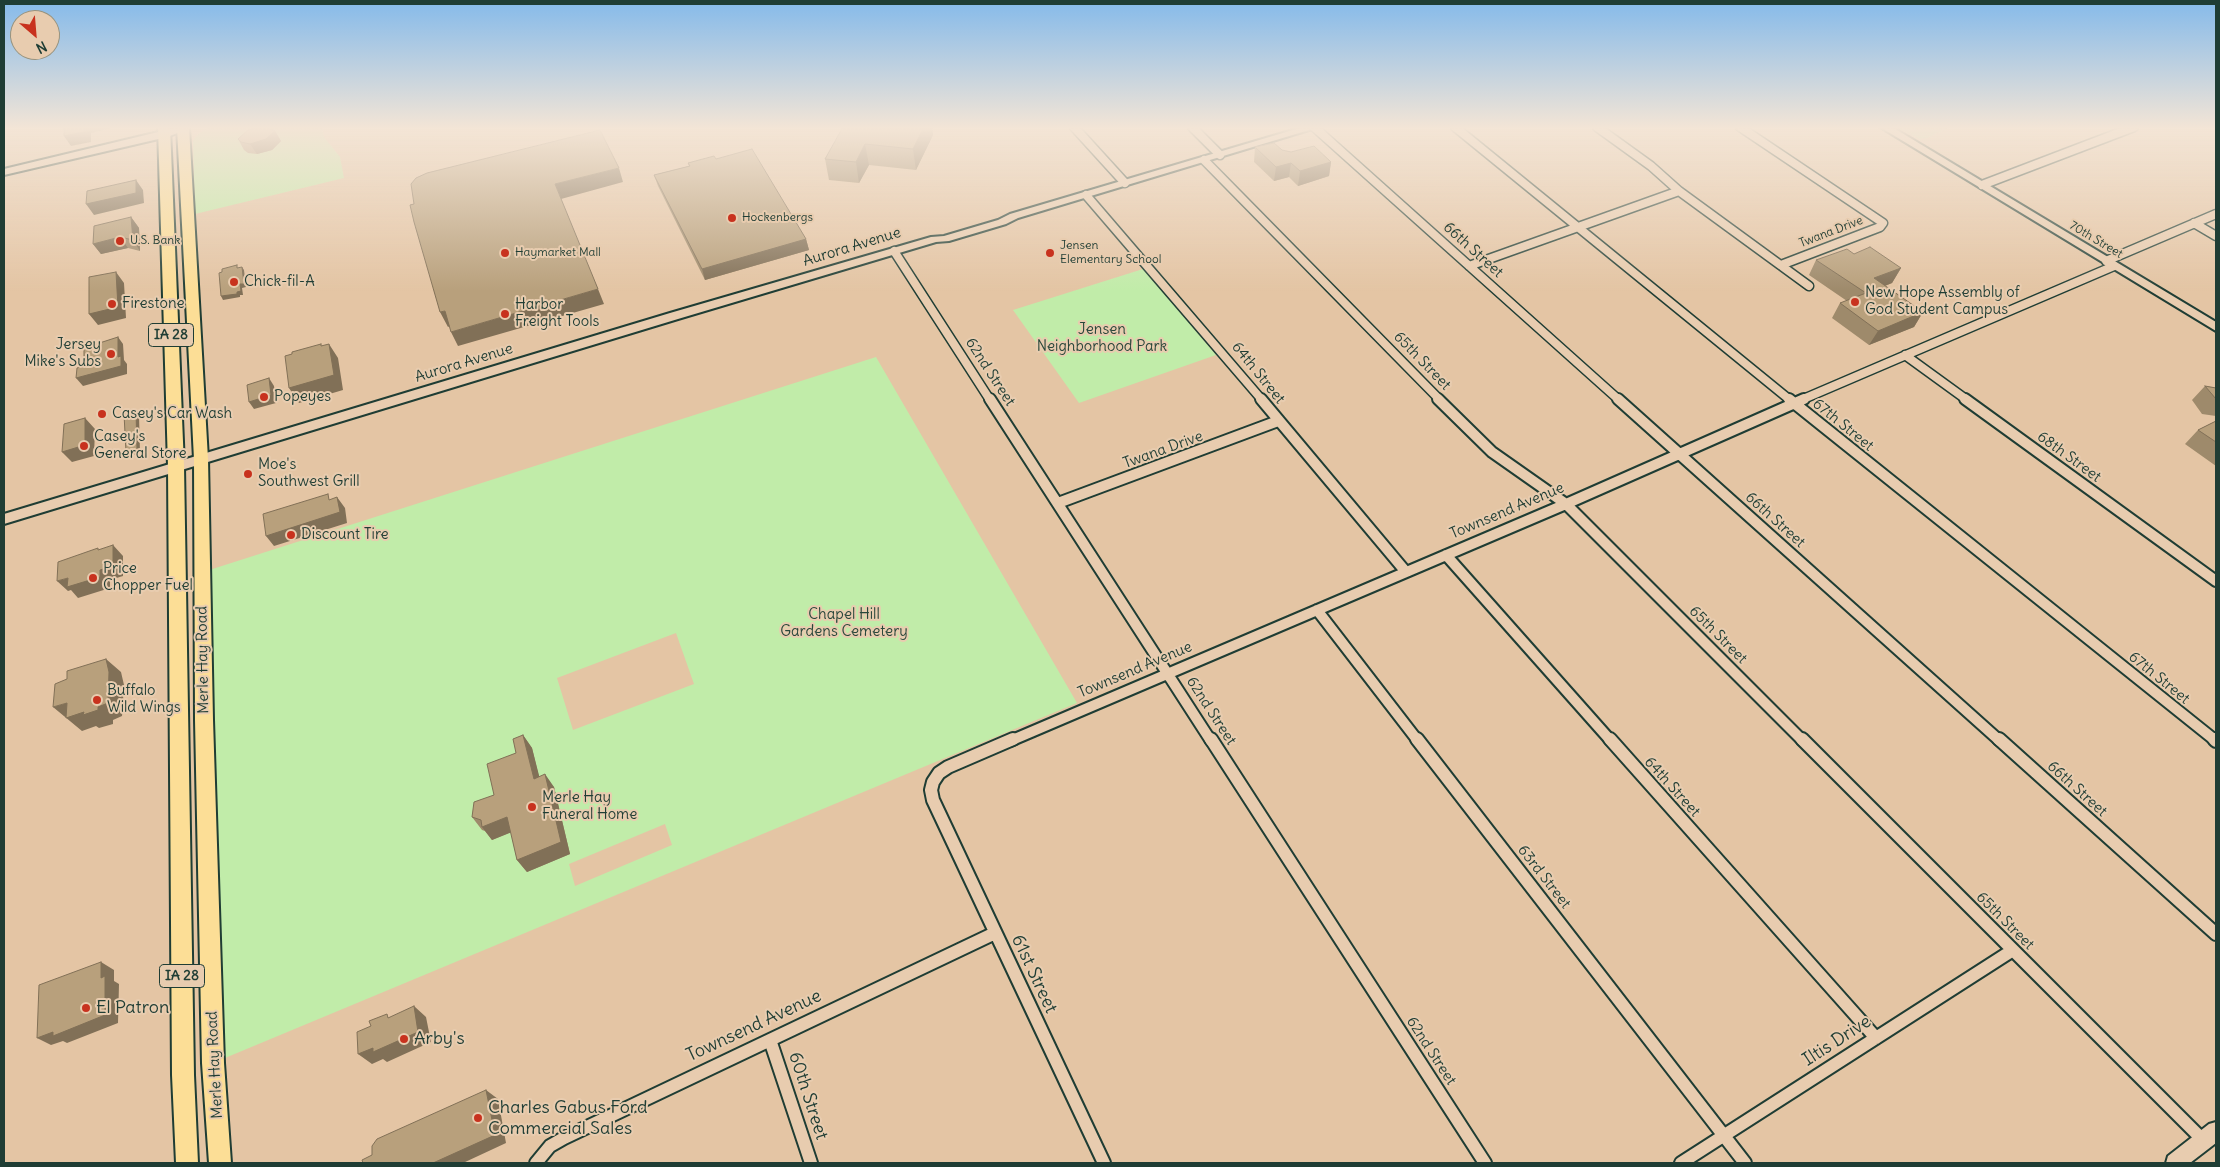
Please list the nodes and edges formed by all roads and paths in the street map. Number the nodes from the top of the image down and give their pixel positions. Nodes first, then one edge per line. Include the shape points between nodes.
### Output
1 (166, 181) edge
2 (186, 181) edge
3 (1130, 181) edge
4 (1225, 181) edge
5 (1374, 181) edge
6 (1524, 181) edge
7 (1668, 181) edge
8 (1823, 181) edge
9 (1975, 181) edge
10 (1994, 181) edge
11 (1125, 183) joint
12 (1982, 186) junction
13 (1679, 192) junction
14 (1086, 195) junction
15 (2216, 214) edge
16 (2194, 223) junction
17 (1576, 228) junction
18 (2216, 236) edge
19 (894, 251) junction
20 (2110, 263) junction
21 (1780, 265) junction
22 (1469, 266) junction
23 (1810, 286) dead end
24 (2216, 328) edge
25 (1905, 355) junction
26 (1794, 403) junction
27 (1278, 421) junction
28 (1679, 454) junction
29 (201, 459) junction
30 (176, 466) junction
31 (1058, 503) junction
32 (1566, 504) junction
33 (4, 519) edge
34 (1446, 556) junction
35 (1406, 572) junction
36 (2216, 581) edge
37 (1317, 610) junction
38 (1168, 674) junction
39 (2216, 741) edge
40 (933, 800) joint
41 (995, 933) junction
42 (2216, 934) edge
43 (2013, 950) junction
44 (1876, 1038) junction
45 (770, 1040) junction
46 (1724, 1136) junction
47 (2210, 1136) edge
48 (187, 1163) edge
49 (220, 1163) edge
50 (536, 1163) edge
51 (811, 1163) edge
52 (1104, 1163) edge
53 (1485, 1163) edge
54 (1681, 1163) edge
55 (1746, 1163) edge
56 (2175, 1163) edge

1 - 30 main road, Merle Hay Road / IA 28
2 - 29 main road, Merle Hay Road / IA 28
3 - 11 street, Aurora Avenue
4 - 32 street, 65th Street via 1476,437
5 - 22 street, 66th Street
6 - 17 street, 67th Street
7 - 13 street
8 - 21 street, Twana Drive via 1883,223
9 - 12 street, 70th Street
10 - 12 street
11 - 14 street, Aurora Avenue
12 - 20 street, 70th Street
13 - 17 street
13 - 21 street
14 - 19 street, Aurora Avenue via 945,239
14 - 27 street, 64th Street
15 - 16 street, Townsend Avenue
16 - 18 street
16 - 20 street, Townsend Avenue
17 - 22 street
17 - 26 street, 67th Street
19 - 29 street, Aurora Avenue
19 - 31 street, 62nd Street
20 - 24 street, 70th Street
20 - 25 street, Townsend Avenue
21 - 23 street
22 - 28 street, 66th Street
25 - 26 street, Townsend Avenue
25 - 36 street, 68th Street
26 - 28 street, Townsend Avenue
26 - 39 street, 67th Street
27 - 31 street, Twana Drive
27 - 35 street, 64th Street
28 - 32 street, Townsend Avenue
28 - 42 street, 66th Street
29 - 30 street, Aurora Avenue
29 - 49 main road, Merle Hay Road / IA 28 via 212,1034
30 - 33 street, Aurora Avenue
30 - 48 main road, Merle Hay Road / IA 28 via 183,1075
31 - 38 street, 62nd Street
32 - 34 street, Townsend Avenue
32 - 43 street, 65th Street
34 - 35 street, Townsend Avenue
34 - 44 street, 64th Street
35 - 37 street, Townsend Avenue
37 - 38 street, Townsend Avenue
37 - 46 street, 63rd Street
38 - 40 street, Townsend Avenue via 948,767 933,782
38 - 53 street, 62nd Street
40 - 41 street, 61st Street
41 - 45 street, Townsend Avenue
41 - 52 street, 61st Street
43 - 44 street, Iltis Drive
43 - 47 street, 65th Street
44 - 46 street, Iltis Drive
45 - 50 street, Townsend Avenue via 564,1138 550,1146
45 - 51 street, 60th Street
46 - 54 street, Iltis Drive
46 - 55 street, 63rd Street
47 - 56 street

